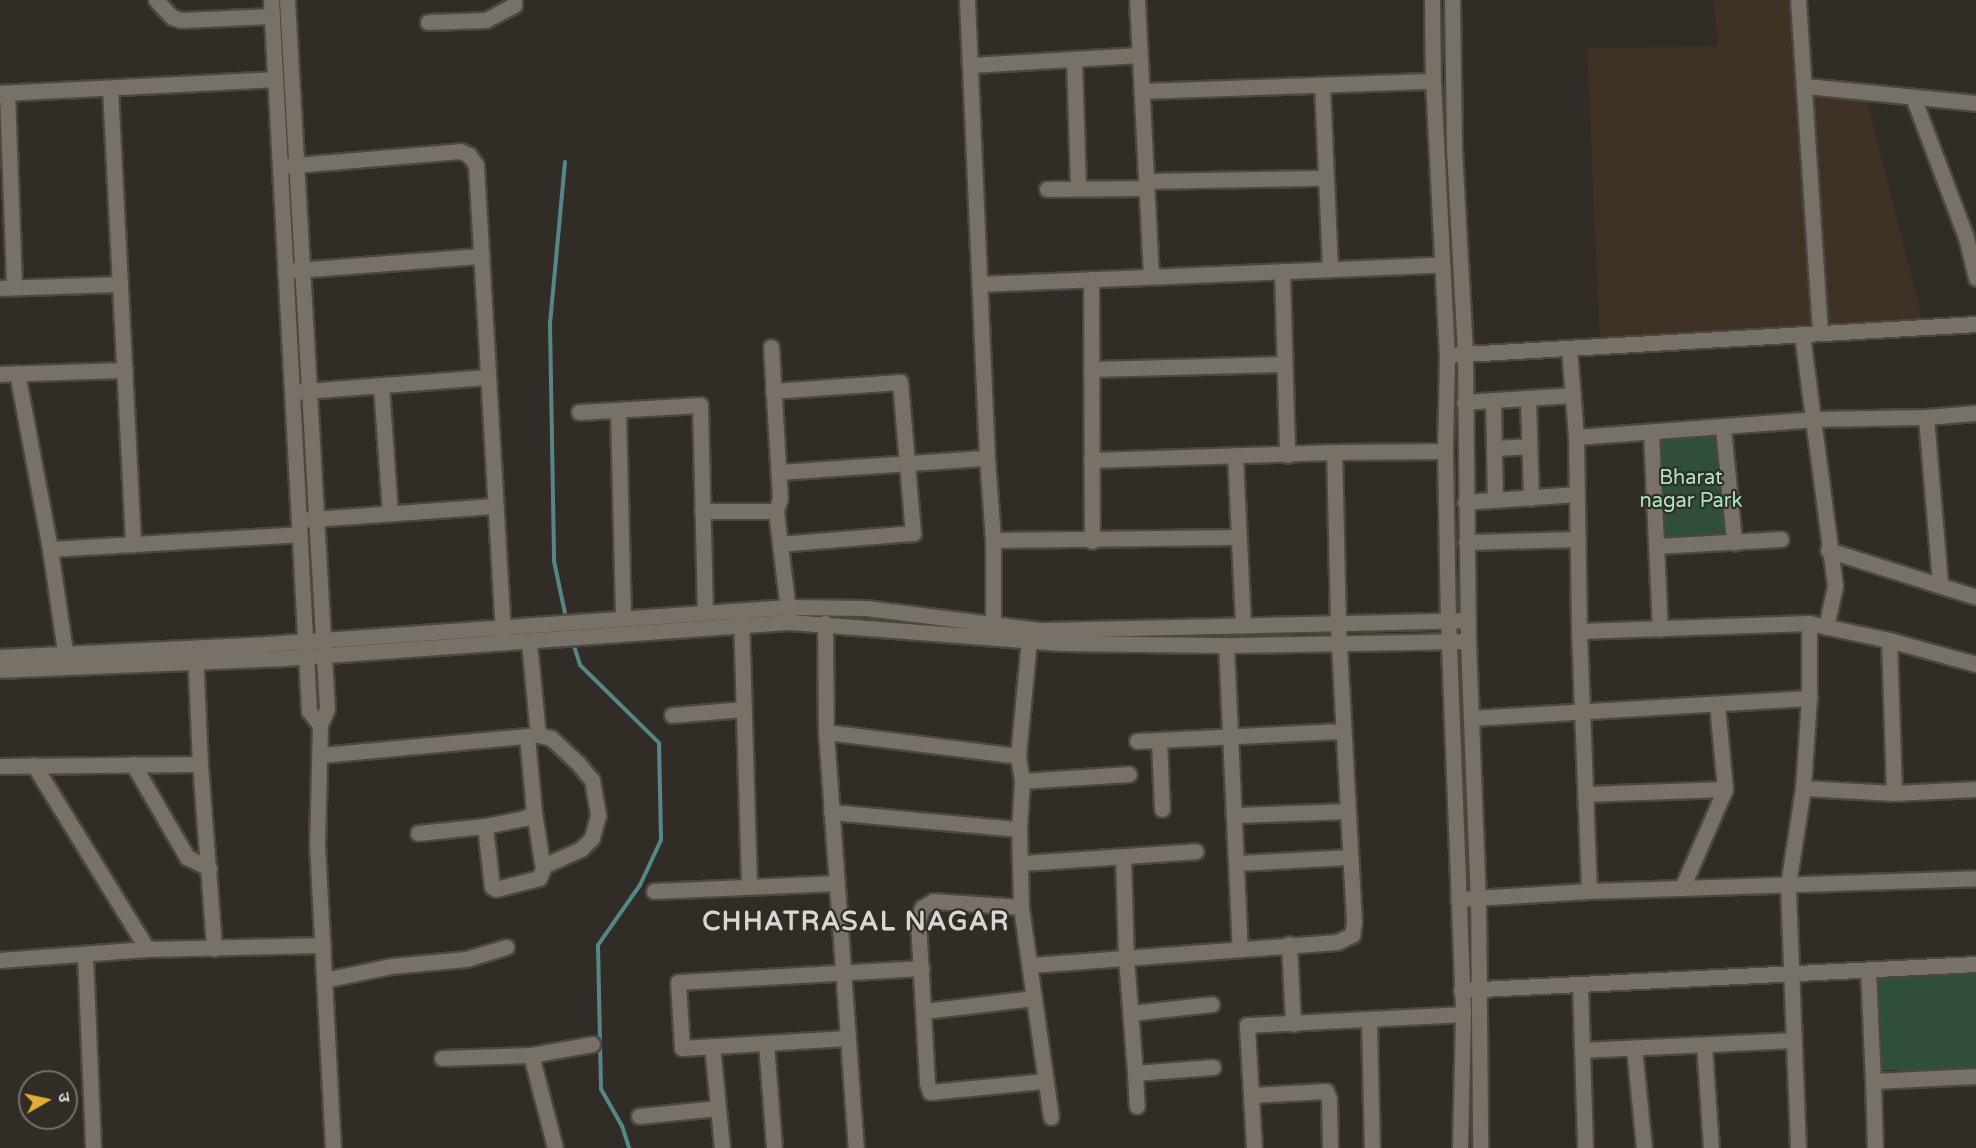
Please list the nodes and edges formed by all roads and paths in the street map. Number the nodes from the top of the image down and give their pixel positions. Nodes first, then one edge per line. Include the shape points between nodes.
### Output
1 (156, 0) edge
2 (271, 0) edge
3 (287, 0) edge
4 (514, 0) edge
5 (967, 0) edge
6 (1137, 0) edge
7 (1432, 0) edge
8 (1452, 0) edge
9 (1798, 0) edge
10 (272, 16) junction
11 (428, 22) dead end
12 (1140, 55) junction
13 (1074, 59) junction
14 (970, 65) junction
15 (275, 79) junction
16 (1433, 81) junction
17 (1322, 85) junction
18 (1806, 86) junction
19 (110, 88) junction
20 (1142, 91) junction
21 (3, 93) edge
22 (1913, 97) junction
23 (1976, 103) edge
24 (296, 165) junction
25 (280, 166) junction
26 (1326, 178) junction
27 (1147, 184) junction
28 (1078, 188) junction
29 (1047, 189) dead end
30 (1971, 237) edge
31 (482, 256) junction
32 (1442, 265) junction
33 (1330, 269) junction
34 (302, 270) junction
35 (285, 271) junction
36 (1282, 271) junction
37 (1151, 276) junction
38 (1976, 278) edge
39 (1091, 279) junction
40 (120, 284) junction
41 (980, 284) junction
42 (7, 287) edge
43 (1976, 324) edge
44 (1820, 332) junction
45 (1802, 336) junction
46 (771, 347) dead end
47 (1569, 348) junction
48 (1465, 354) junction
49 (1447, 355) junction
50 (1284, 364) junction
51 (1091, 369) junction
52 (125, 370) junction
53 (0, 374) edge
54 (17, 374) junction
55 (487, 377) junction
56 (381, 385) junction
57 (309, 390) junction
58 (774, 391) junction
59 (292, 392) junction
60 (1573, 395) junction
61 (1528, 398) junction
62 (1493, 400) junction
63 (1464, 402) junction
64 (618, 411) junction
65 (579, 412) dead end
66 (1976, 413) edge
67 (1926, 417) junction
68 (1813, 419) junction
69 (1723, 427) junction
70 (1651, 433) junction
71 (1576, 437) junction
72 (1529, 446) junction
73 (1494, 448) junction
74 (1445, 451) junction
75 (1334, 452) junction
76 (1235, 455) junction
77 (1287, 455) junction
78 (987, 458) junction
79 (1091, 460) junction
80 (905, 463) junction
81 (778, 471) junction
82 (1577, 494) junction
83 (1531, 498) junction
84 (1495, 500) junction
85 (1465, 502) junction
86 (493, 506) junction
87 (702, 511) junction
88 (776, 511) junction
89 (390, 513) junction
90 (316, 519) junction
91 (299, 527) junction
92 (1238, 537) junction
93 (1578, 539) junction
94 (1780, 539) dead end
95 (993, 540) junction
96 (1092, 541) junction
97 (1466, 542) junction
98 (1734, 542) junction
99 (134, 544) junction
100 (780, 544) junction
101 (1656, 546) junction
102 (50, 549) junction
103 (1828, 550) junction
104 (1940, 585) junction
105 (1976, 597) edge
106 (705, 611) junction
107 (789, 614) junction
108 (741, 616) junction
109 (623, 618) junction
110 (1468, 620) junction
111 (1448, 621) junction
112 (994, 622) junction
113 (825, 623) junction
114 (1809, 623) junction
115 (1338, 624) junction
116 (1243, 626) junction
117 (1826, 627) junction
118 (1660, 629) junction
119 (1579, 631) junction
120 (502, 635) junction
121 (1029, 635) junction
122 (323, 639) junction
123 (993, 639) junction
124 (305, 640) junction
125 (1468, 640) junction
126 (1889, 640) junction
127 (529, 642) junction
128 (1449, 642) junction
129 (1226, 645) junction
130 (1340, 645) junction
131 (196, 654) junction
132 (324, 656) junction
133 (0, 657) edge
134 (306, 657) junction
135 (66, 661) junction
136 (1976, 664) edge
137 (0, 670) edge
138 (1809, 698) junction
139 (1717, 704) junction
140 (742, 709) junction
141 (1581, 712) junction
142 (672, 715) dead end
143 (1471, 718) junction
144 (320, 725) junction
145 (1343, 731) junction
146 (826, 732) junction
147 (532, 736) junction
148 (1230, 737) junction
149 (1137, 741) dead end
150 (1159, 741) junction
151 (321, 756) junction
152 (1018, 756) junction
153 (133, 764) junction
154 (200, 764) junction
155 (34, 765) junction
156 (0, 766) edge
157 (1129, 774) dead end
158 (1022, 781) junction
159 (1803, 788) junction
160 (1725, 789) junction
161 (1976, 789) edge
162 (1894, 793) junction
163 (1585, 794) junction
164 (1162, 809) dead end
165 (1347, 811) junction
166 (534, 812) junction
167 (831, 812) junction
168 (1235, 815) junction
169 (485, 826) junction
170 (1020, 829) junction
171 (418, 833) dead end
172 (1196, 851) dead end
173 (1123, 857) junction
174 (1349, 857) junction
175 (1022, 863) junction
176 (1238, 863) junction
177 (545, 864) junction
178 (209, 868) junction
179 (1976, 878) edge
180 (837, 882) junction
181 (1788, 885) junction
182 (749, 886) junction
183 (1682, 888) junction
184 (654, 891) dead end
185 (1589, 891) junction
186 (1478, 897) junction
187 (1458, 898) junction
188 (1021, 907) junction
189 (1289, 944) junction
190 (323, 945) junction
191 (506, 947) dead end
192 (214, 948) junction
193 (1240, 948) junction
194 (147, 950) junction
195 (85, 955) junction
196 (1126, 958) junction
197 (0, 960) edge
198 (1976, 964) edge
199 (1031, 965) junction
200 (922, 968) junction
201 (844, 971) junction
202 (1868, 971) junction
203 (1791, 976) junction
204 (324, 980) junction
205 (1580, 985) junction
206 (1480, 989) junction
207 (1461, 990) junction
208 (1034, 998) junction
209 (1212, 1004) dead end
210 (924, 1011) junction
211 (1131, 1013) junction
212 (1463, 1014) junction
213 (1369, 1020) junction
214 (1293, 1024) junction
215 (847, 1038) junction
216 (1794, 1040) junction
217 (766, 1043) junction
218 (591, 1044) dead end
219 (1704, 1045) junction
220 (712, 1046) junction
221 (1634, 1048) junction
222 (1582, 1050) junction
223 (531, 1055) junction
224 (442, 1058) dead end
225 (1213, 1067) dead end
226 (1135, 1073) junction
227 (1976, 1076) edge
228 (1873, 1081) junction
229 (1045, 1082) junction
230 (1252, 1095) junction
231 (1137, 1106) dead end
232 (718, 1108) junction
233 (639, 1116) dead end
234 (1051, 1117) dead end
235 (93, 1148) edge
236 (333, 1148) edge
237 (555, 1148) edge
238 (722, 1148) edge
239 (774, 1148) edge
240 (856, 1148) edge
241 (1254, 1148) edge
242 (1330, 1148) edge
243 (1372, 1148) edge
244 (1460, 1148) edge
245 (1480, 1148) edge
246 (1585, 1148) edge
247 (1644, 1148) edge
248 (1712, 1148) edge
249 (1798, 1148) edge
250 (1875, 1148) edge

1 - 10 street via 172,17 181,20
2 - 10 street
3 - 24 street
4 - 11 street via 514,4 486,20
5 - 14 street
6 - 12 street
7 - 16 street
8 - 48 street via 1454,149
9 - 18 street
10 - 15 street
12 - 13 street
12 - 20 street
13 - 14 street
13 - 28 street
14 - 41 street
15 - 19 street
15 - 25 street
16 - 17 street
16 - 32 street
17 - 20 street
17 - 26 street
18 - 22 street
18 - 44 street
19 - 21 street
19 - 40 street
20 - 27 street
21 - 42 street
22 - 23 street
22 - 30 street
24 - 25 street
24 - 31 street via 460,151 469,155 476,165
24 - 34 street
25 - 35 street
26 - 27 street
26 - 33 street
27 - 28 street
27 - 37 street
28 - 29 street
30 - 38 street
31 - 34 street
31 - 55 street
32 - 33 street
32 - 49 street
33 - 36 street
34 - 35 street
34 - 57 street
35 - 59 street
36 - 37 street
36 - 50 street
37 - 39 street
39 - 41 street
39 - 51 street
40 - 42 street
40 - 52 street
41 - 78 street
43 - 44 street
44 - 45 street
45 - 47 street
45 - 68 street
46 - 58 street
47 - 48 street
47 - 60 street
48 - 49 street
48 - 63 street
49 - 74 street
50 - 51 street
50 - 77 street
51 - 79 street
52 - 54 street
52 - 99 street
53 - 54 street
54 - 102 street
55 - 56 street
55 - 86 street
56 - 57 street
56 - 89 street
57 - 59 street
57 - 90 street
58 - 80 street via 900,382
58 - 81 street
59 - 91 street
60 - 61 street
60 - 71 street
61 - 62 street
61 - 72 street
62 - 63 street
62 - 73 street
63 - 85 street
64 - 65 street
64 - 87 street via 700,405
64 - 109 street
66 - 67 street
67 - 68 street
67 - 104 street
68 - 69 street
68 - 103 street
69 - 70 street
69 - 98 street
70 - 71 street
70 - 101 street
71 - 82 street
72 - 73 street
72 - 83 street
73 - 84 street
74 - 75 street
74 - 111 street
75 - 77 street
75 - 115 street
76 - 77 street
76 - 79 street
76 - 92 street
78 - 80 street
78 - 95 street
79 - 96 street
80 - 81 street
80 - 100 street via 913,533
81 - 88 street via 780,498
82 - 83 street
82 - 93 street
83 - 84 street
84 - 85 street
85 - 97 street
86 - 89 street
86 - 120 street
87 - 88 street
87 - 106 street
88 - 100 street
89 - 90 street
90 - 91 street
90 - 122 street
91 - 99 street
91 - 124 street
92 - 96 street
92 - 116 street
93 - 97 street
93 - 119 street
94 - 98 street
95 - 96 street
95 - 112 street
97 - 110 street
98 - 101 street
99 - 102 street
100 - 107 street
101 - 118 street
102 - 135 street
103 - 104 street
103 - 117 street via 1835,586
104 - 105 street
106 - 108 street
106 - 109 street
107 - 108 street
107 - 112 street via 866,608
107 - 113 street
108 - 127 street
108 - 140 street
109 - 120 street via 550,623
110 - 111 street
110 - 125 street
111 - 115 street
111 - 128 street
112 - 121 street
112 - 123 street
113 - 123 street
113 - 146 street
114 - 117 street
114 - 118 street
114 - 138 street
115 - 116 street
115 - 130 street
116 - 121 street
117 - 126 street
118 - 119 street
119 - 141 street
120 - 122 street
120 - 127 street
120 - 132 street
121 - 123 street
121 - 129 street
121 - 152 street
122 - 124 street
122 - 132 street
124 - 131 street
124 - 134 street
125 - 128 street
125 - 143 street
126 - 136 street
126 - 162 street
127 - 147 street
128 - 130 street
128 - 187 street
129 - 130 street
129 - 148 street
130 - 145 street
131 - 134 street
131 - 135 street
131 - 154 street
132 - 134 street
132 - 144 street via 327,709
133 - 135 street
134 - 144 street via 309,711
135 - 137 street
138 - 139 street
138 - 159 street
139 - 141 street
139 - 160 street
140 - 142 street
140 - 182 street
141 - 143 street
141 - 163 street
143 - 186 street
144 - 151 street
145 - 148 street
145 - 165 street
146 - 152 street
146 - 167 street
147 - 151 street
147 - 166 street
147 - 177 street via 551,738 578,763 592,780 598,815 592,838 581,849
148 - 150 street
148 - 168 street
149 - 150 street
150 - 164 street
151 - 190 street via 317,844
152 - 158 street
153 - 154 street
153 - 155 street
153 - 178 street via 187,857
154 - 178 street
155 - 156 street
155 - 194 street
157 - 158 street
158 - 170 street
159 - 162 street
159 - 181 street
160 - 163 street
160 - 183 street
161 - 162 street
163 - 185 street
165 - 168 street
165 - 174 street
166 - 169 street via 525,818
166 - 177 street via 541,861
167 - 170 street
167 - 180 street
168 - 176 street
169 - 171 street
169 - 177 street via 492,886 496,889 539,878
170 - 175 street
172 - 173 street
173 - 175 street
173 - 196 street
174 - 176 street
174 - 189 street via 1352,935 1337,942
175 - 188 street
176 - 193 street
178 - 192 street
179 - 181 street
180 - 182 street
180 - 201 street
181 - 183 street
181 - 203 street
182 - 184 street
183 - 185 street
185 - 186 street
186 - 187 street
186 - 206 street
187 - 207 street
188 - 199 street
188 - 200 street via 933,902 922,908 918,921
189 - 193 street
189 - 214 street
190 - 192 street
190 - 204 street
191 - 204 street via 466,959 391,966
192 - 194 street
193 - 196 street
194 - 195 street
195 - 197 street
195 - 235 street
196 - 199 street
196 - 211 street
198 - 202 street
199 - 208 street
200 - 201 street
200 - 210 street
201 - 215 street
201 - 220 street via 678,982 682,1048
202 - 203 street
202 - 228 street
203 - 205 street
203 - 216 street
204 - 236 street
205 - 206 street
205 - 222 street
206 - 207 street
206 - 245 street
207 - 212 street
208 - 210 street
208 - 229 street
209 - 211 street
210 - 229 street via 930,1092
211 - 226 street
212 - 213 street
212 - 244 street
213 - 214 street
213 - 243 street
214 - 230 street via 1247,1025
215 - 217 street
215 - 240 street
216 - 219 street
216 - 249 street
217 - 220 street
217 - 239 street
218 - 223 street
219 - 221 street
219 - 248 street
220 - 232 street
221 - 222 street
221 - 247 street
222 - 246 street
223 - 224 street
223 - 237 street
225 - 226 street
226 - 231 street
227 - 228 street
228 - 250 street
229 - 234 street
230 - 241 street
230 - 242 street via 1326,1091
232 - 233 street
232 - 238 street

